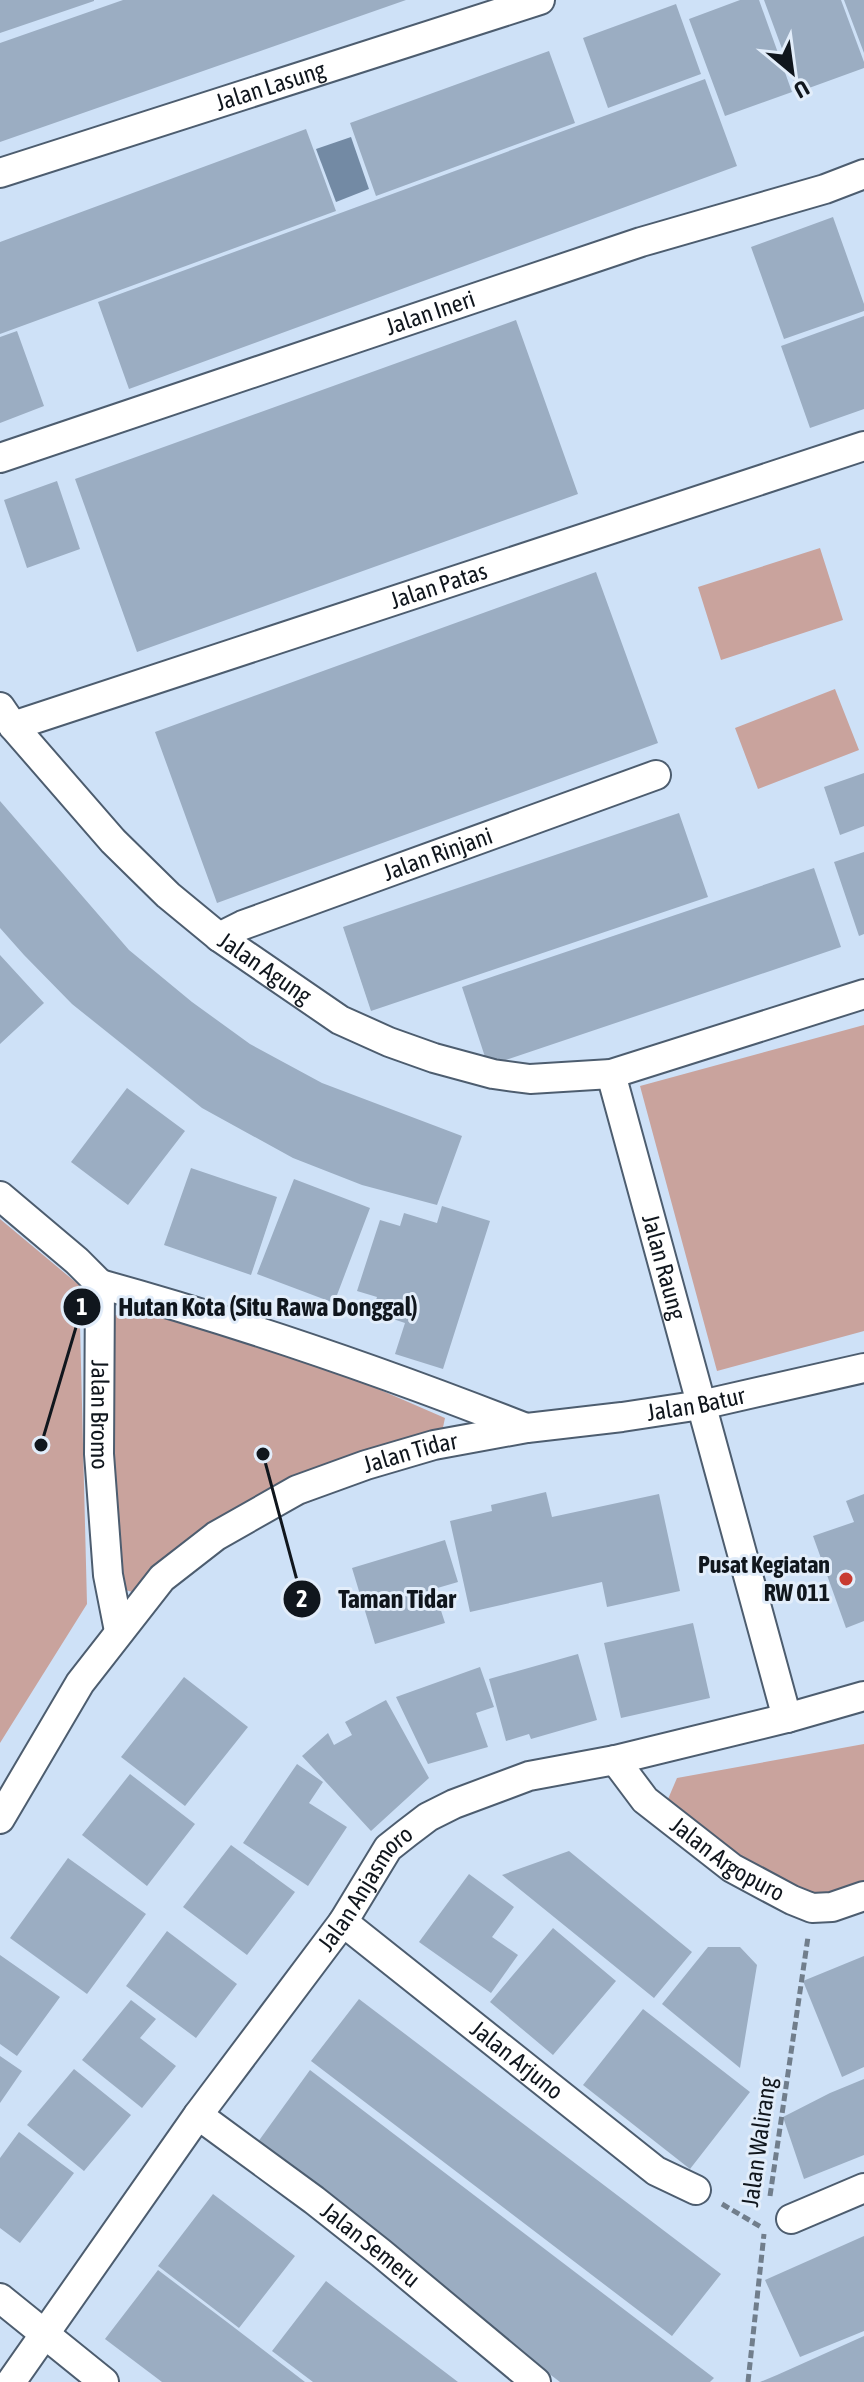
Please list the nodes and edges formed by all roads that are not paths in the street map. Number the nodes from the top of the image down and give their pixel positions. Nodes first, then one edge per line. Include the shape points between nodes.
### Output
1 (540, 0) edge
2 (0, 173) edge
3 (864, 174) edge
4 (864, 446) edge
5 (0, 458) edge
6 (6, 717) edge
7 (656, 775) dead end
8 (219, 937) junction
9 (864, 994) edge
10 (611, 1074) junction
11 (0, 1196) edge
12 (100, 1284) junction
13 (864, 1368) edge
14 (701, 1405) junction
15 (527, 1428) junction
16 (119, 1631) junction
17 (864, 1696) edge
18 (787, 1718) junction
19 (615, 1760) junction
20 (0, 1819) edge
21 (864, 1896) edge
22 (343, 1922) junction
23 (198, 2115) junction
24 (864, 2188) edge
25 (696, 2190) road end
26 (774, 2221) road end
27 (0, 2298) edge
28 (45, 2336) junction
29 (11, 2382) edge
30 (104, 2382) edge
31 (536, 2382) edge

1 - 2 street, Jalan Lasung
3 - 5 street, Jalan Ineri via 641,242
4 - 6 street, Jalan Patas
6 - 8 street, Jalan Agung via 113,841
7 - 8 street, Jalan Rinjani
8 - 10 street, Jalan Agung via 340,1020 434,1058 530,1079
9 - 10 street
10 - 14 street, Jalan Raung
11 - 12 street
12 - 15 street, Jalan Tidar via 315,1350
12 - 16 street, Jalan Bromo via 99,1454 108,1575
13 - 14 street, Jalan Batur
14 - 15 street, Jalan Batur
14 - 18 street, Jalan Raung
15 - 16 street, Jalan Tidar via 434,1445 297,1490 216,1536 162,1578
16 - 20 street, Jalan Tidar via 80,1683
17 - 18 street, Jalan Anjasmoro
18 - 19 street, Jalan Anjasmoro
19 - 21 street, Jalan Argopuro via 645,1800 732,1868 812,1908
19 - 22 street, Jalan Anjasmoro via 502,1784 428,1817 388,1848
22 - 23 street, Jalan Anjasmoro
22 - 25 street, Jalan Arjuno via 656,2171
23 - 28 street, Jalan Anjasmoro
23 - 31 street, Jalan Semeru via 381,2253
24 - 26 street
27 - 28 street
28 - 29 street, Jalan Anjasmoro
28 - 30 street

